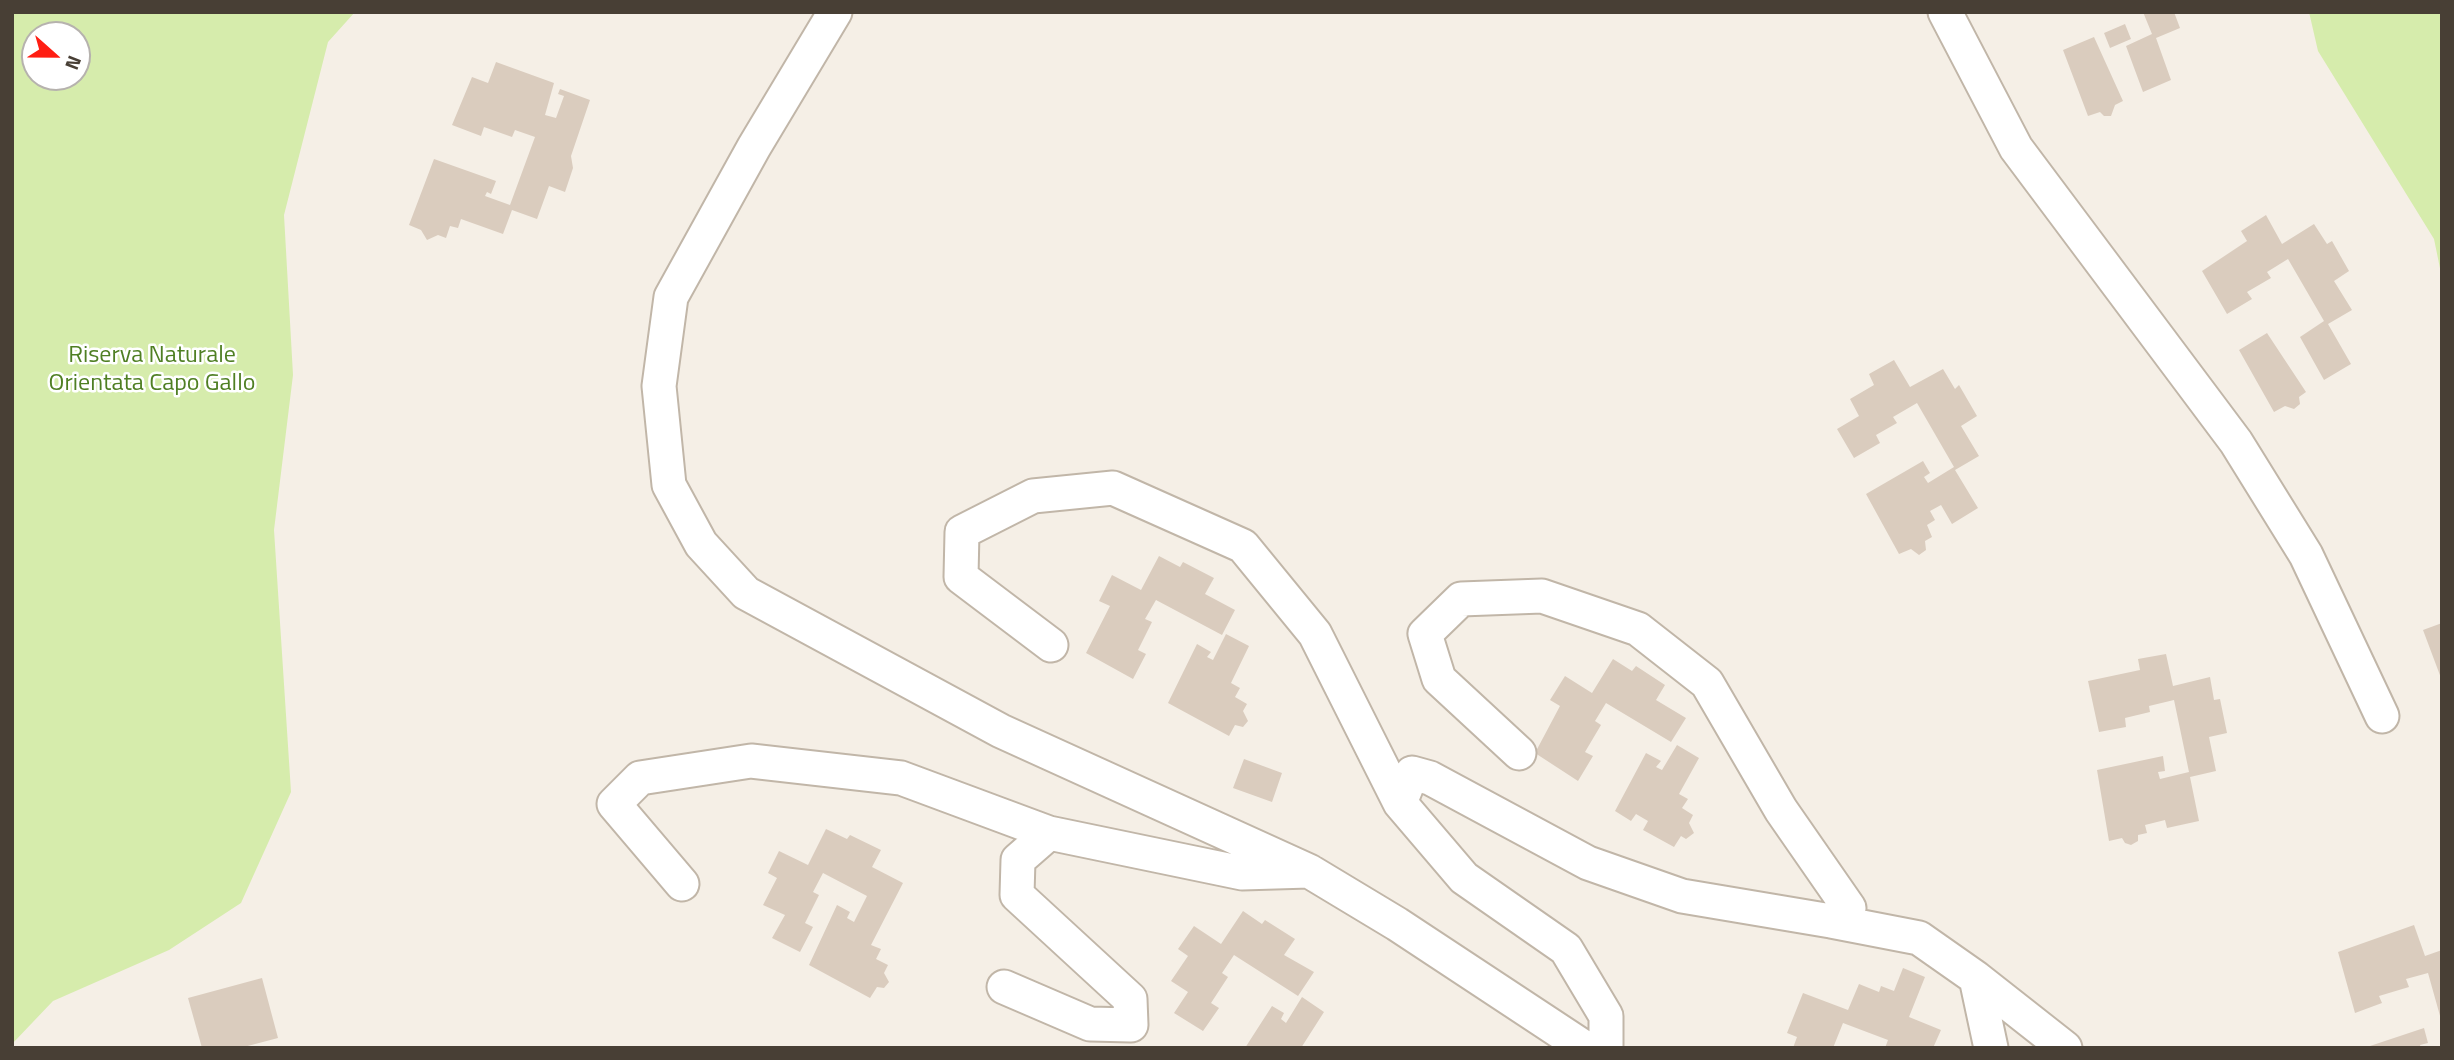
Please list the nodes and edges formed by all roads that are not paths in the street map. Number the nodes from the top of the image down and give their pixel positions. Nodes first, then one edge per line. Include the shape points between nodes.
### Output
1 (835, 12) edge
2 (1944, 12) edge
3 (1051, 645) dead end
4 (2382, 716) dead end
5 (1519, 753) dead end
6 (1400, 803) junction
7 (1049, 833) junction
8 (1309, 871) junction
9 (682, 884) dead end
10 (1831, 921) junction
11 (1976, 978) junction
12 (1003, 987) dead end
13 (1585, 1048) edge
14 (1606, 1048) edge
15 (1991, 1048) edge
16 (2066, 1048) edge

1 - 8 street via 671,298 659,386 669,485 701,544 746,593 989,725
2 - 4 street via 2016,148 2236,442 2306,555
3 - 6 street via 961,577 962,532 1034,496 1113,488 1243,546 1315,634
5 - 10 street via 1439,679 1425,634 1461,599 1542,596 1638,629 1707,683 1781,810 1849,908
6 - 10 street via 1412,774 1430,778 1588,863 1682,896
6 - 14 street via 1464,878 1566,948 1606,1016
7 - 8 street via 1242,873
7 - 9 street via 901,778 751,761 640,778 614,804
7 - 12 street via 1018,860 1017,895 1130,999 1131,1025 1090,1024
8 - 13 street
10 - 11 street via 1919,938
11 - 15 street
11 - 16 street

